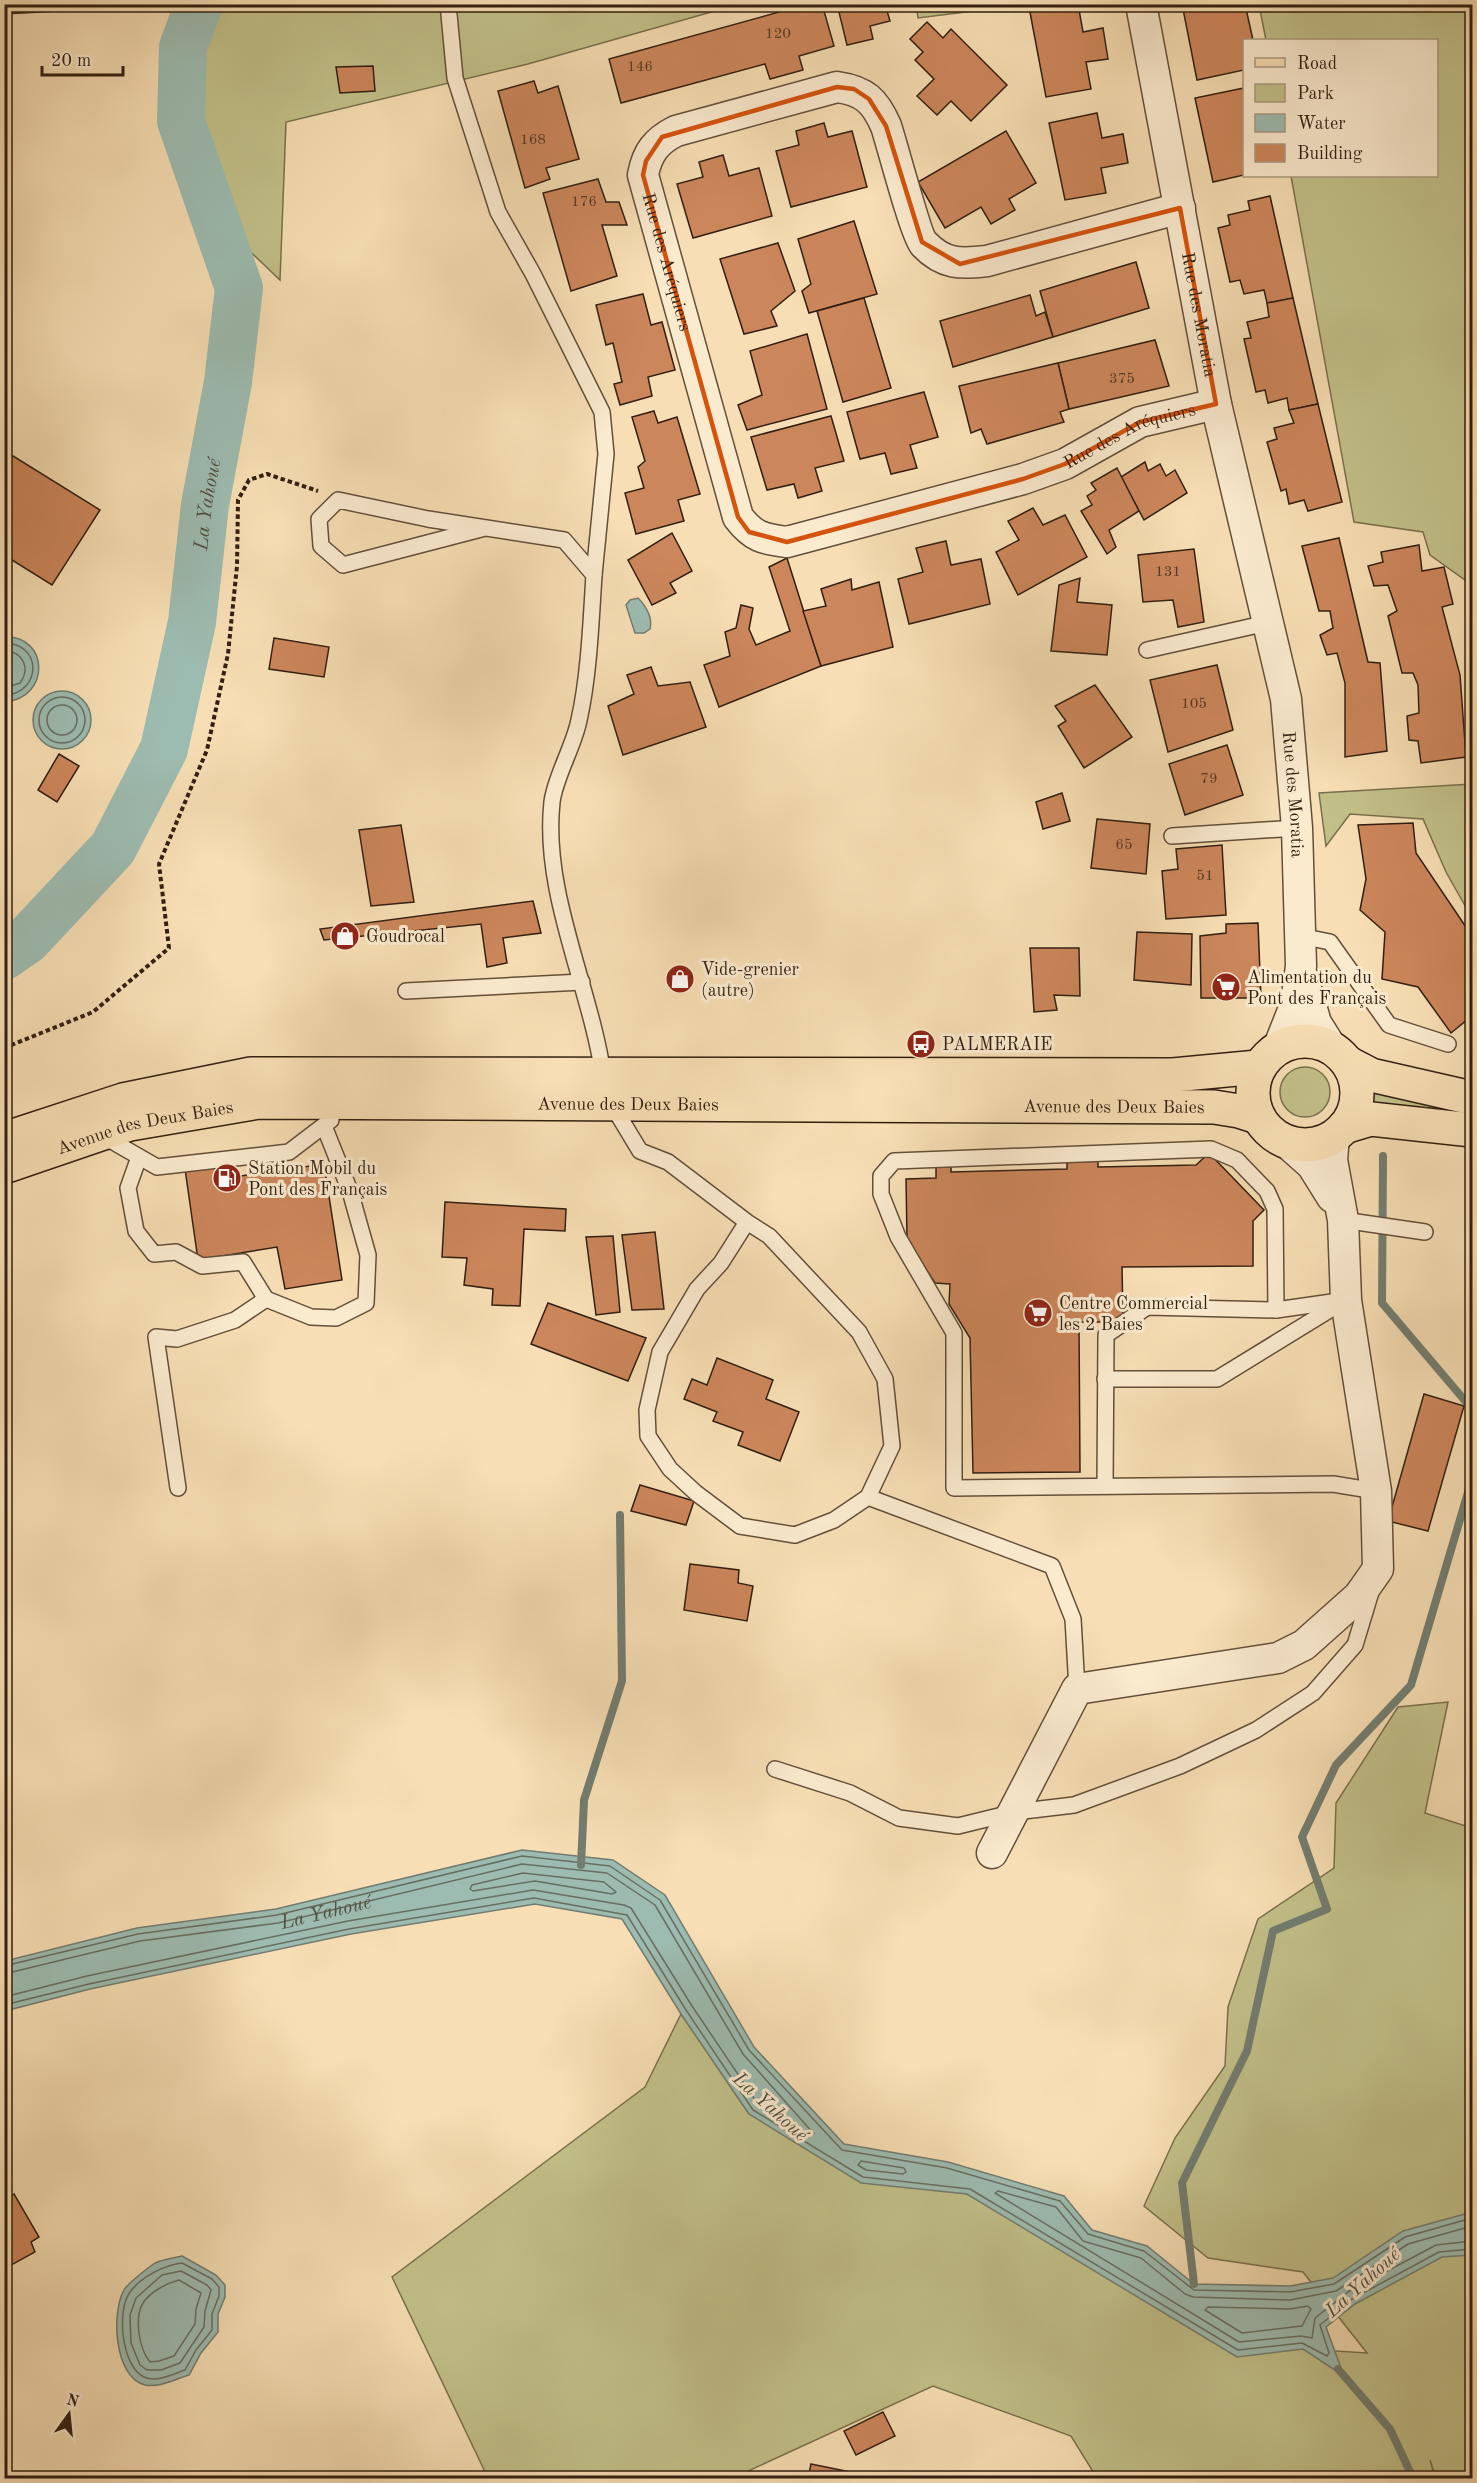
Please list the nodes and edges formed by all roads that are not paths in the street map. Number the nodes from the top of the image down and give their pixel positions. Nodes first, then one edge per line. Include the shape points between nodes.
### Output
1 (448, 4) edge
2 (1142, 4) edge
3 (1180, 208) junction
4 (1216, 404) junction
5 (485, 528) junction
6 (594, 575) junction
7 (1268, 623) junction
8 (1147, 650) dead end
9 (1297, 828) junction
10 (1172, 836) dead end
11 (1300, 936) junction
12 (1301, 966) junction
13 (582, 982) junction
14 (406, 992) dead end
15 (1448, 1044) dead end
16 (1340, 1055) junction
17 (1269, 1057) junction
18 (603, 1074) junction
19 (1473, 1098) edge
20 (353, 1103) junction
21 (615, 1104) junction
22 (1258, 1117) junction
23 (324, 1126) junction
24 (1473, 1130) edge
25 (1339, 1132) junction
26 (100, 1134) junction
27 (4, 1139) edge
28 (1285, 1141) junction
29 (139, 1157) junction
30 (4, 1167) edge
31 (1342, 1215) junction
32 (747, 1222) junction
33 (1425, 1232) dead end
34 (266, 1299) junction
35 (1346, 1300) junction
36 (1276, 1310) junction
37 (1105, 1379) junction
38 (1105, 1486) junction
39 (178, 1488) dead end
40 (1376, 1491) junction
41 (868, 1497) junction
42 (1378, 1569) junction
43 (1077, 1689) junction
44 (775, 1768) dead end
45 (1015, 1812) junction
46 (992, 1853) dead end

1 - 6 lane via 455,78 498,212 602,412 606,454
2 - 3 street, Rue des Moratia
3 - 4 street, Rue des Moratia
3 - 4 street, Rue des Aréquiers via 987,261 960,264 938,256 922,242 879,111 854,89 837,87 662,137 646,161 644,175 738,518 749,532 766,540 787,542 1023,479 1065,464 1140,422
4 - 7 street, Rue des Moratia
5 - 5 lane via 338,500 320,519 321,546 343,565
5 - 6 lane via 564,540
6 - 13 lane via 579,721 552,801 552,865
7 - 8 lane
7 - 9 street, Rue des Moratia via 1286,699
9 - 10 lane
9 - 11 street, Rue des Moratia
11 - 12 street, Rue des Moratia
11 - 15 lane via 1330,942 1389,1025
12 - 16 street, Rue des Moratia via 1316,1023
12 - 17 street, Rue des Moratia via 1296,1003
13 - 14 lane
13 - 18 lane
16 - 17 main road via 1314,1041 1296,1041
16 - 19 main road via 1371,1075
16 - 25 main road via 1355,1076 1357,1091 1356,1105
17 - 18 main road, Avenue des Deux Baies via 1173,1075
17 - 22 main road via 1253,1084 1252,1101
18 - 27 main road, Avenue des Deux Baies via 251,1074 123,1100
20 - 21 main road, Avenue des Deux Baies
20 - 23 lane
20 - 26 main road, Avenue des Deux Baies via 258,1102 130,1124
21 - 22 main road, Avenue des Deux Baies via 1214,1107
21 - 32 lane via 640,1151 668,1162
22 - 28 main road via 1274,1136
23 - 29 lane via 289,1152 157,1167
23 - 34 lane via 350,1191 368,1255 366,1303 336,1318 311,1317
24 - 25 main road via 1371,1119
25 - 28 main road via 1315,1144
25 - 31 street via 1332,1160
26 - 29 lane
26 - 30 main road, Avenue des Deux Baies
28 - 31 street via 1312,1165
29 - 34 lane via 128,1188 135,1231 154,1254 176,1252 202,1266 243,1262
31 - 33 lane
31 - 35 street
32 - 41 lane via 770,1236 859,1332 885,1378 892,1446
32 - 41 lane via 722,1263 697,1289 660,1352 647,1410 648,1436 670,1469 740,1526 795,1535 834,1520
34 - 39 lane via 235,1320 177,1339 156,1337
35 - 36 lane
35 - 37 lane via 1217,1379
35 - 40 street
36 - 37 lane via 1146,1306 1106,1335
36 - 38 lane via 1275,1209 1267,1191 1237,1160 1211,1149 894,1161 881,1176 881,1194 898,1237 954,1333 954,1488
37 - 38 lane
38 - 40 lane via 1333,1484
40 - 42 street
41 - 43 lane via 1052,1566 1073,1619
42 - 43 street via 1359,1596 1304,1645 1278,1658
42 - 45 lane via 1355,1645 1313,1693 1256,1730 1180,1766 1074,1805
43 - 45 street
44 - 45 lane via 850,1793 899,1818 958,1826
45 - 46 street

